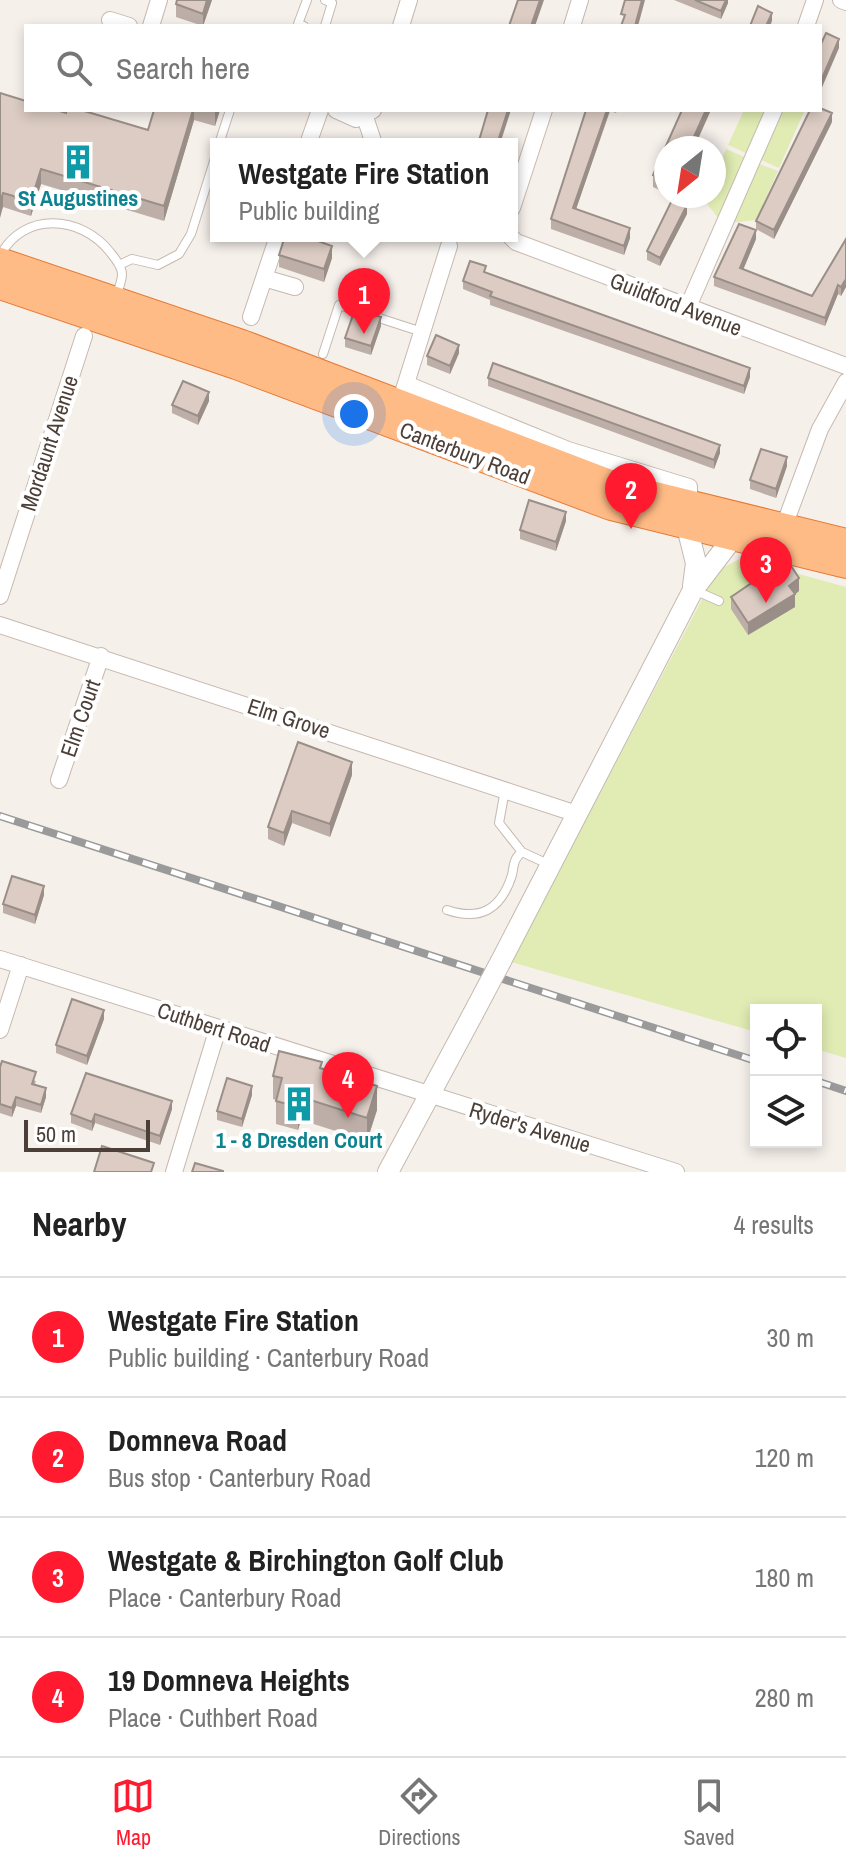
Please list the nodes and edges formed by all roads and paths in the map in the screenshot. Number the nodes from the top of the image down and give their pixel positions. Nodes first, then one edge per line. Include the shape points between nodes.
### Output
1 (159, 0) edge
2 (307, 0) edge
3 (325, 0) edge
4 (409, 0) edge
5 (580, 0) edge
6 (815, 0) edge
7 (110, 20) dead end
8 (123, 24) edge
9 (152, 24) edge
10 (298, 24) edge
11 (326, 24) edge
12 (402, 24) edge
13 (573, 24) edge
14 (807, 24) edge
15 (229, 112) edge
16 (319, 112) edge
17 (340, 112) edge
18 (543, 112) edge
19 (773, 112) edge
20 (369, 114) edge
21 (221, 138) edge
22 (310, 138) edge
23 (373, 138) edge
24 (210, 174) edge
25 (518, 190) edge
26 (276, 242) edge
27 (516, 242) edge
28 (449, 246) dead end
29 (0, 258) edge
30 (119, 265) junction
31 (264, 278) junction
32 (0, 286) edge
33 (295, 287) dead end
34 (115, 299) junction
35 (687, 309) junction
36 (251, 317) dead end
37 (423, 332) junction
38 (84, 336) dead end
39 (323, 354) dead end
40 (846, 366) edge
41 (846, 382) edge
42 (398, 404) junction
43 (688, 517) junction
44 (784, 526) junction
45 (732, 539) junction
46 (846, 542) edge
47 (846, 565) edge
48 (693, 590) junction
49 (0, 596) edge
50 (719, 601) dead end
51 (0, 625) edge
52 (101, 656) junction
53 (59, 780) dead end
54 (506, 790) junction
55 (577, 814) junction
56 (522, 852) junction
57 (550, 865) junction
58 (447, 910) dead end
59 (0, 959) edge
60 (21, 965) junction
61 (218, 1028) junction
62 (0, 1030) edge
63 (429, 1095) junction
64 (174, 1172) edge
65 (388, 1172) edge
66 (676, 1172) edge

1 - 9 street
2 - 10 lane
3 - 11 lane via 332,3
4 - 12 street
5 - 13 street
6 - 14 street
7 - 8 street
15 - 21 lane
16 - 22 street
17 - 20 street via 356,119
18 - 25 street
19 - 35 street
20 - 23 street
24 - 30 lane via 179,254 158,265 132,259
26 - 31 street
27 - 35 street, Guildford Avenue
28 - 37 street
29 - 30 lane via 24,230 52,222 91,233
29 - 34 highway, Canterbury Road
30 - 34 lane
31 - 33 street
31 - 36 street
32 - 42 highway, Canterbury Road via 236,366
34 - 42 highway, Canterbury Road
35 - 40 street, Guildford Avenue
37 - 39 lane via 339,305
37 - 42 street
38 - 49 street, Mordaunt Avenue
41 - 44 street via 820,429
42 - 43 highway, Canterbury Road via 596,502
42 - 43 street, Canterbury Road via 689,487
43 - 44 highway, Canterbury Road
43 - 45 highway, Canterbury Road
43 - 48 street via 696,563
44 - 46 highway, Canterbury Road
45 - 47 highway, Canterbury Road
45 - 48 street
48 - 50 lane
48 - 55 street
51 - 52 street, Elm Grove
52 - 53 street, Elm Court
52 - 54 street, Elm Grove
54 - 55 street, Elm Grove
54 - 56 lane via 499,823
55 - 57 street
56 - 57 lane
56 - 58 lane via 504,892 488,911 467,917
57 - 63 street, bridge
59 - 60 street, Cuthbert Road
60 - 61 street, Cuthbert Road
60 - 62 street
61 - 63 street, Cuthbert Road
61 - 64 street
63 - 65 street
63 - 66 street, Ryder's Avenue

